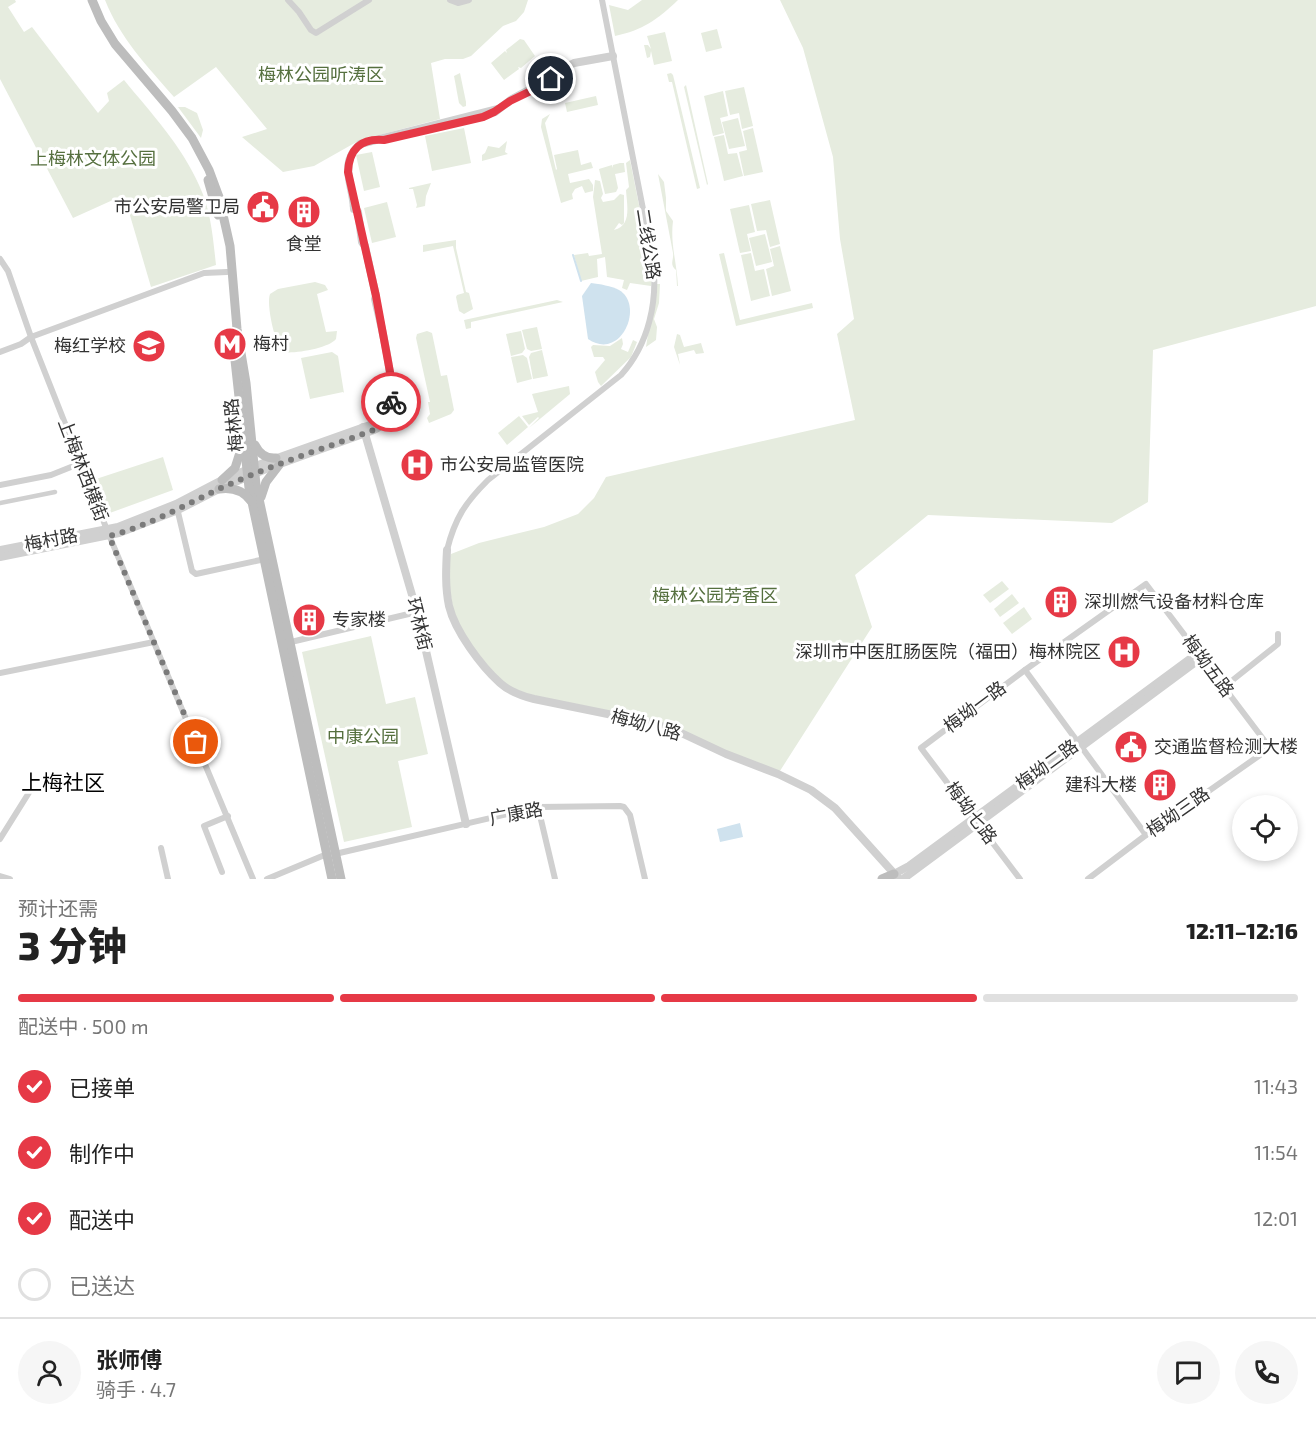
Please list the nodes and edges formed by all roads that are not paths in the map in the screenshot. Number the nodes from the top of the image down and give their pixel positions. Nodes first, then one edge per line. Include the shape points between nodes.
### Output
1 (86, 0) edge
2 (92, 0) edge
3 (288, 0) edge
4 (369, 0) edge
5 (450, 0) edge
6 (469, 0) edge
7 (602, 0) edge
8 (613, 56) junction
9 (0, 259) edge
10 (227, 272) junction
11 (31, 337) junction
12 (0, 352) edge
13 (364, 430) junction
14 (249, 438) junction
15 (278, 462) junction
16 (81, 463) junction
17 (252, 472) junction
18 (0, 485) edge
19 (220, 485) junction
20 (55, 492) dead end
21 (0, 503) edge
22 (256, 503) junction
23 (177, 507) junction
24 (108, 533) junction
25 (0, 550) edge
26 (447, 550) joint
27 (0, 557) edge
28 (265, 559) junction
29 (1146, 584) joint
30 (417, 612) junction
31 (1278, 634) dead end
32 (154, 642) junction
33 (291, 642) junction
34 (1200, 655) junction
35 (1025, 670) junction
36 (0, 674) edge
37 (1224, 687) junction
38 (1080, 744) junction
39 (921, 748) joint
40 (1270, 748) joint
41 (30, 791) dead end
42 (538, 807) junction
43 (228, 816) junction
44 (976, 821) junction
45 (466, 824) junction
46 (1146, 835) junction
47 (0, 839) edge
48 (161, 848) dead end
49 (331, 854) junction
50 (222, 872) dead end
51 (0, 876) edge
52 (899, 877) edge
53 (10, 879) edge
54 (168, 879) edge
55 (252, 879) edge
56 (267, 879) edge
57 (332, 879) edge
58 (341, 879) edge
59 (555, 879) edge
60 (645, 879) edge
61 (882, 879) edge
62 (1020, 879) edge
63 (1088, 879) edge

1 - 10 main road, 梅林路 via 111,46 175,123 202,166 221,228
2 - 14 main road, 梅林路 via 115,44 192,138 216,187 229,239
3 - 4 street via 316,33
5 - 6 street
7 - 8 street, 二线公路
8 - 13 street, 梅村路 via 586,61 543,80 494,112 360,144 350,155 348,172 354,213 390,372 391,404 387,419
8 - 26 street, 二线公路 via 654,274 652,309 644,342 631,365 613,383 476,492 456,520
9 - 11 street, 上梅林西横街 via 8,271
10 - 11 street via 204,273
10 - 14 main road, 梅林路 via 231,327
11 - 12 street
11 - 16 street, 上梅林西横街
13 - 15 street, 梅村路
13 - 30 street, 环林街
14 - 15 main road via 262,454
14 - 17 main road, 梅林路
14 - 19 main road via 237,464
15 - 17 street, 梅村路
15 - 22 main road
16 - 18 street via 51,475
16 - 24 street, 上梅林西横街
17 - 19 street, 梅村路
17 - 22 main road, 梅林路
19 - 22 main road via 240,491
19 - 23 street, 梅村路
20 - 21 street
22 - 28 main road, 梅林路
22 - 33 main road, 梅林路
23 - 24 street, 梅村路
23 - 28 street via 192,571 196,574
24 - 25 street, 梅村路
24 - 27 street, 梅村路
24 - 32 street, 上梅林西横街
26 - 52 street, 梅坳八路 via 448,597 455,622 477,656 507,688 521,696 660,726 795,781 835,808
28 - 49 main road, 梅林路
29 - 34 street, 梅坳五路
29 - 35 street, 梅坳一路
30 - 33 street
30 - 45 street, 环林街
31 - 37 street via 1278,644
32 - 36 street
32 - 43 street, 上梅林西横街
33 - 49 main road, 梅林路
34 - 37 street, 梅坳五路
34 - 38 street, 梅坳二路
35 - 38 street
35 - 39 street, 梅坳一路
37 - 40 street, 梅坳五路
38 - 44 street, 梅坳二路
38 - 46 street
39 - 44 street, 梅坳七路
40 - 46 street, 梅坳三路
41 - 47 street
42 - 45 street, 广康路
42 - 59 street
42 - 60 street, 广康路 via 624,807 630,815
43 - 50 street via 204,826
43 - 55 street, 上梅林西横街
44 - 52 street, 梅坳二路 via 909,866
44 - 62 street, 梅坳七路
45 - 49 street, 广康路
46 - 63 street, 梅坳三路
48 - 54 street
49 - 56 street, 广康路
49 - 57 main road, 梅林路
49 - 58 main road, 梅林路
51 - 53 street
52 - 61 main road

